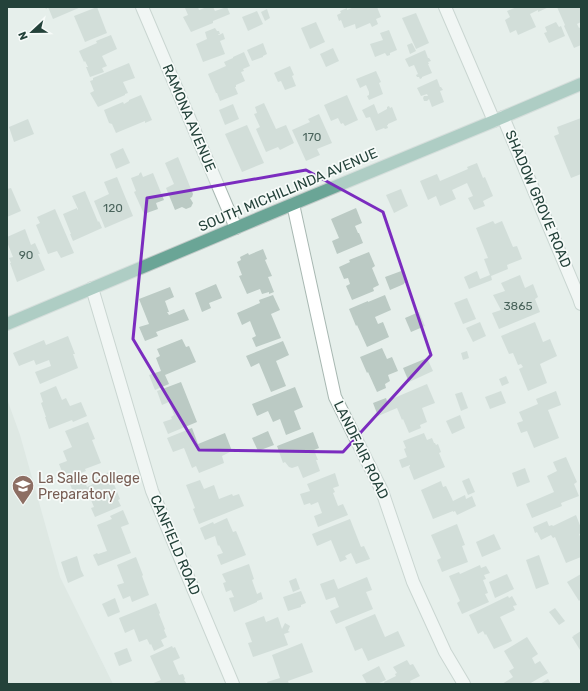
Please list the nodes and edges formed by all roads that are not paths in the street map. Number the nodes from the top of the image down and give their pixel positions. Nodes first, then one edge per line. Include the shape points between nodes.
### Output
1 (142, 7) edge
2 (445, 7) edge
3 (581, 84) edge
4 (499, 119) junction
5 (293, 204) junction
6 (236, 228) junction
7 (92, 288) junction
8 (581, 304) edge
9 (7, 324) edge
10 (233, 684) edge
11 (464, 684) edge

1 - 6 street, RAMONA AVENUE
2 - 4 street, SHADOW GROVE ROAD
3 - 4 main road, SOUTH MICHILLINDA AVENUE
4 - 5 main road, SOUTH MICHILLINDA AVENUE
4 - 8 street, SHADOW GROVE ROAD
5 - 6 main road, SOUTH MICHILLINDA AVENUE
5 - 11 street, LANDFAIR ROAD via 335,397 382,491 414,582 445,652
6 - 7 main road, SOUTH MICHILLINDA AVENUE
7 - 9 main road, SOUTH MICHILLINDA AVENUE
7 - 10 street, CANFIELD ROAD via 152,491

